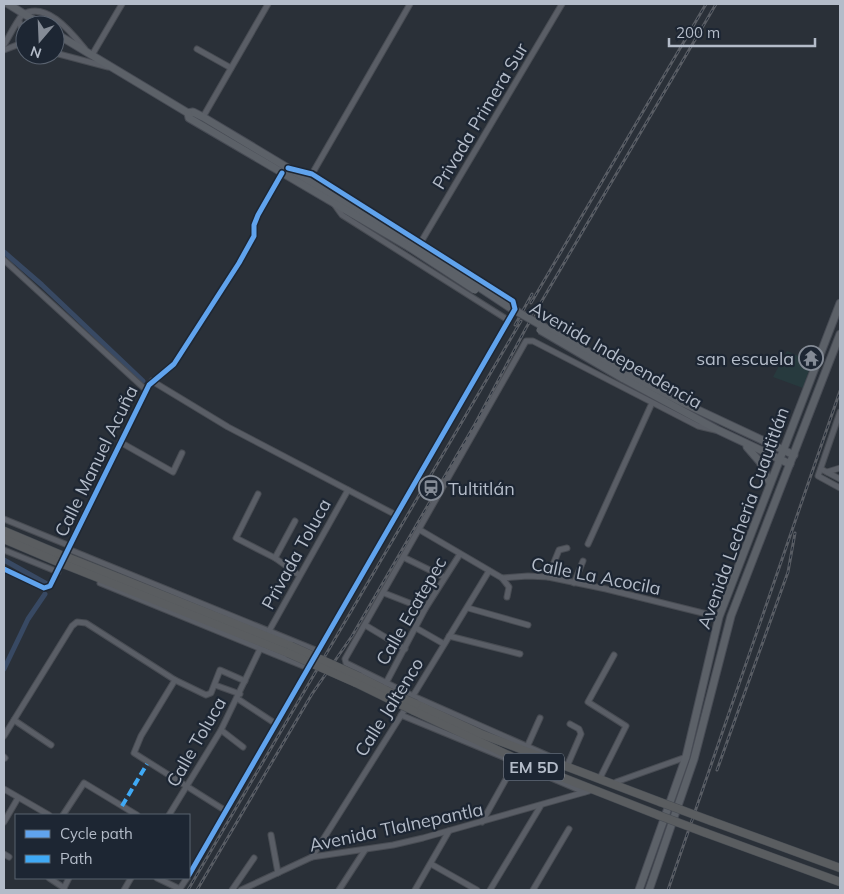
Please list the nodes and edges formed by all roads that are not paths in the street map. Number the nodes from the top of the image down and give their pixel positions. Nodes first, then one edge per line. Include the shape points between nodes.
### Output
1 (8, 4) edge
2 (40, 4) edge
3 (122, 4) edge
4 (268, 4) edge
5 (410, 4) edge
6 (562, 4) edge
7 (54, 9) dead end
8 (23, 14) joint
9 (15, 27) edge
10 (65, 39) edge
11 (4, 45) edge
12 (197, 49) dead end
13 (89, 53) junction
14 (65, 56) edge
15 (232, 68) junction
16 (115, 69) junction
17 (188, 113) junction
18 (203, 118) junction
19 (285, 171) junction
20 (312, 174) junction
21 (333, 203) junction
22 (421, 242) junction
23 (410, 244) junction
24 (4, 260) edge
25 (840, 303) edge
26 (508, 320) junction
27 (840, 334) edge
28 (624, 375) junction
29 (152, 381) junction
30 (146, 390) junction
31 (652, 403) junction
32 (840, 412) edge
33 (718, 430) junction
34 (120, 442) junction
35 (744, 443) junction
36 (783, 450) junction
37 (182, 453) dead end
38 (794, 455) junction
39 (779, 460) junction
40 (790, 464) junction
41 (840, 468) edge
42 (821, 469) junction
43 (827, 472) junction
44 (840, 479) edge
45 (770, 484) junction
46 (840, 488) edge
47 (348, 490) junction
48 (258, 494) dead end
49 (396, 515) junction
50 (4, 518) edge
51 (295, 521) dead end
52 (420, 530) junction
53 (4, 531) edge
54 (4, 539) edge
55 (588, 544) dead end
56 (567, 548) dead end
57 (4, 550) edge
58 (460, 554) junction
59 (275, 558) junction
60 (404, 558) junction
61 (64, 559) junction
62 (583, 561) dead end
63 (4, 569) edge
64 (490, 571) junction
65 (299, 576) junction
66 (444, 577) junction
67 (548, 577) junction
68 (502, 578) junction
69 (574, 583) junction
70 (384, 593) junction
71 (507, 597) dead end
72 (468, 608) junction
73 (425, 609) junction
74 (719, 617) junction
75 (365, 625) junction
76 (528, 625) dead end
77 (416, 628) junction
78 (269, 631) junction
79 (449, 636) junction
80 (444, 644) junction
81 (405, 648) junction
82 (260, 649) junction
83 (318, 651) junction
84 (520, 654) dead end
85 (614, 654) dead end
86 (308, 668) junction
87 (175, 680) junction
88 (245, 681) junction
89 (386, 683) junction
90 (215, 685) junction
91 (239, 696) junction
92 (413, 696) junction
93 (415, 708) junction
94 (401, 715) junction
95 (540, 718) dead end
96 (14, 720) junction
97 (276, 724) junction
98 (570, 724) dead end
99 (221, 730) junction
100 (4, 736) edge
101 (51, 745) dead end
102 (243, 747) dead end
103 (527, 747) junction
104 (686, 757) junction
105 (694, 759) junction
106 (515, 762) junction
107 (568, 764) junction
108 (601, 776) junction
109 (186, 788) junction
110 (4, 789) edge
111 (18, 798) junction
112 (540, 806) junction
113 (226, 811) junction
114 (47, 814) edge
115 (64, 814) edge
116 (135, 814) edge
117 (170, 814) edge
118 (4, 822) edge
119 (482, 822) junction
120 (569, 829) dead end
121 (449, 831) junction
122 (271, 835) dead end
123 (365, 850) junction
124 (312, 857) junction
125 (254, 858) dead end
126 (431, 864) junction
127 (840, 868) edge
128 (190, 872) edge
129 (278, 873) junction
130 (50, 879) edge
131 (130, 879) edge
132 (159, 879) edge
133 (186, 879) edge
134 (840, 882) edge
135 (63, 889) edge
136 (124, 890) edge
137 (180, 890) edge
138 (232, 890) edge
139 (241, 890) edge
140 (339, 890) edge
141 (415, 890) edge
142 (477, 890) edge
143 (490, 890) edge
144 (533, 890) edge
145 (639, 890) edge
146 (649, 890) edge

1 - 8 main road
2 - 8 street
3 - 13 street
4 - 15 street
5 - 20 street
6 - 22 street, Privada Primera Sur
7 - 13 street
9 - 11 street
10 - 13 main road, Avenida Independencia
12 - 15 street
13 - 16 main road, Avenida Independencia
14 - 16 street
15 - 18 street
16 - 17 main road, Avenida Independencia
17 - 18 main road, Avenida Independencia via 193,112
17 - 19 main road, Avenida Independencia via 188,118
18 - 19 main road, Avenida Independencia
19 - 20 street
19 - 21 main road, Avenida Independencia
19 - 23 main road, Avenida Independencia
19 - 29 street, Calle Manuel Acuña via 258,215 254,236 239,262 174,364
20 - 22 street
21 - 23 main road, Avenida Independencia
21 - 26 street via 342,215
22 - 26 street via 512,301 515,309
23 - 28 main road, Avenida Independencia, bridge
24 - 30 street
25 - 36 main road, Avenida Lecheria Cuautitlán
26 - 49 street
27 - 38 main road, Avenida Lecheria Cuautitlán
28 - 33 main road, Avenida Independencia
28 - 36 main road, Avenida Independencia
29 - 30 street, Calle Manuel Acuña
29 - 47 street via 228,427
30 - 34 street, Calle Manuel Acuña
31 - 33 street via 698,426
31 - 52 street via 529,340
31 - 55 street
32 - 42 street
33 - 35 main road, Avenida Independencia
34 - 37 street via 173,472
34 - 61 street, Calle Manuel Acuña
35 - 39 main road, Avenida Independencia
35 - 45 main road via 760,462
36 - 38 main road, Avenida Independencia
36 - 39 main road, Avenida Lecheria Cuautitlán
38 - 40 main road, Avenida Lecheria Cuautitlán
39 - 40 main road, Avenida Independencia
39 - 45 main road, Avenida Lecheria Cuautitlán
40 - 105 main road, Avenida Lecheria Cuautitlán via 731,616
41 - 43 street
42 - 43 street
42 - 46 street via 818,476
43 - 44 street
45 - 74 main road, Avenida Lecheria Cuautitlán
47 - 49 street
47 - 65 street, Privada Toluca
48 - 59 street via 236,538
49 - 83 street
50 - 61 street
51 - 59 street
52 - 58 street
52 - 60 street
53 - 61 highway, EM 5D
54 - 61 highway, EM 5D
56 - 67 street via 558,550
57 - 61 street
58 - 64 street
58 - 66 street, Calle Ecatepec
59 - 65 street
60 - 66 street
60 - 70 street
61 - 63 street, Calle Manuel Acuña via 47,588
61 - 78 street
61 - 82 street
61 - 93 highway, EM 5D, bridge via 290,650
62 - 69 street
64 - 68 street
64 - 72 street, Calle Jaltenco
65 - 78 street, Privada Toluca
66 - 73 street, Calle Ecatepec
67 - 68 street, Calle La Acocila
67 - 69 street, Calle La Acocila
68 - 71 street via 510,588
69 - 74 street, Calle La Acocila
70 - 73 street
70 - 75 street
72 - 76 street
72 - 79 street, Calle Jaltenco
73 - 77 street, Calle Ecatepec
74 - 104 main road, Avenida Lecheria Cuautitlán
75 - 81 street
75 - 89 street via 345,662
77 - 80 street
77 - 81 street, Calle Ecatepec
78 - 83 street
79 - 80 street, Calle Jaltenco
79 - 84 street
80 - 92 street, Calle Jaltenco
81 - 89 street, Calle Ecatepec
82 - 86 street
82 - 88 street
83 - 86 street
85 - 108 street via 588,702 626,726
86 - 97 street
87 - 90 street via 206,695
87 - 96 street via 86,623 77,622
87 - 109 street via 141,736 134,754
88 - 90 street via 220,670
88 - 91 street, Calle Toluca
89 - 92 street
90 - 91 street
91 - 97 street
91 - 99 street, Calle Toluca
92 - 94 street, Calle Jaltenco
92 - 103 street
93 - 127 highway, EM 5D, bridge
93 - 134 highway, EM 5D, bridge via 523,762
94 - 106 street
94 - 124 street, Calle Jaltenco
95 - 103 street
96 - 100 street
96 - 101 street
97 - 113 street
98 - 107 street via 581,734
99 - 102 street
99 - 109 street, Calle Toluca
103 - 107 street
104 - 105 street
104 - 108 street via 616,782
104 - 145 main road, Avenida Lecheria Cuautitlán
105 - 146 main road, Avenida Lecheria Cuautitlán
106 - 112 street, Avenida Tlalnepantla via 587,792
106 - 119 street
107 - 108 street
109 - 113 street
109 - 117 street, Calle Toluca
110 - 111 street
111 - 114 street
111 - 118 street
112 - 119 street, Avenida Tlalnepantla
112 - 143 street
113 - 128 street
115 - 116 street via 84,783
119 - 121 street, Avenida Tlalnepantla
120 - 144 street
121 - 123 street, Avenida Tlalnepantla
121 - 126 street
122 - 129 street
123 - 124 street, Avenida Tlalnepantla
123 - 140 street
124 - 129 street, Avenida Tlalnepantla
125 - 138 street
126 - 141 street
126 - 142 street
129 - 139 street, Avenida Tlalnepantla
130 - 135 street
131 - 136 street
132 - 137 street
133 - 137 street

